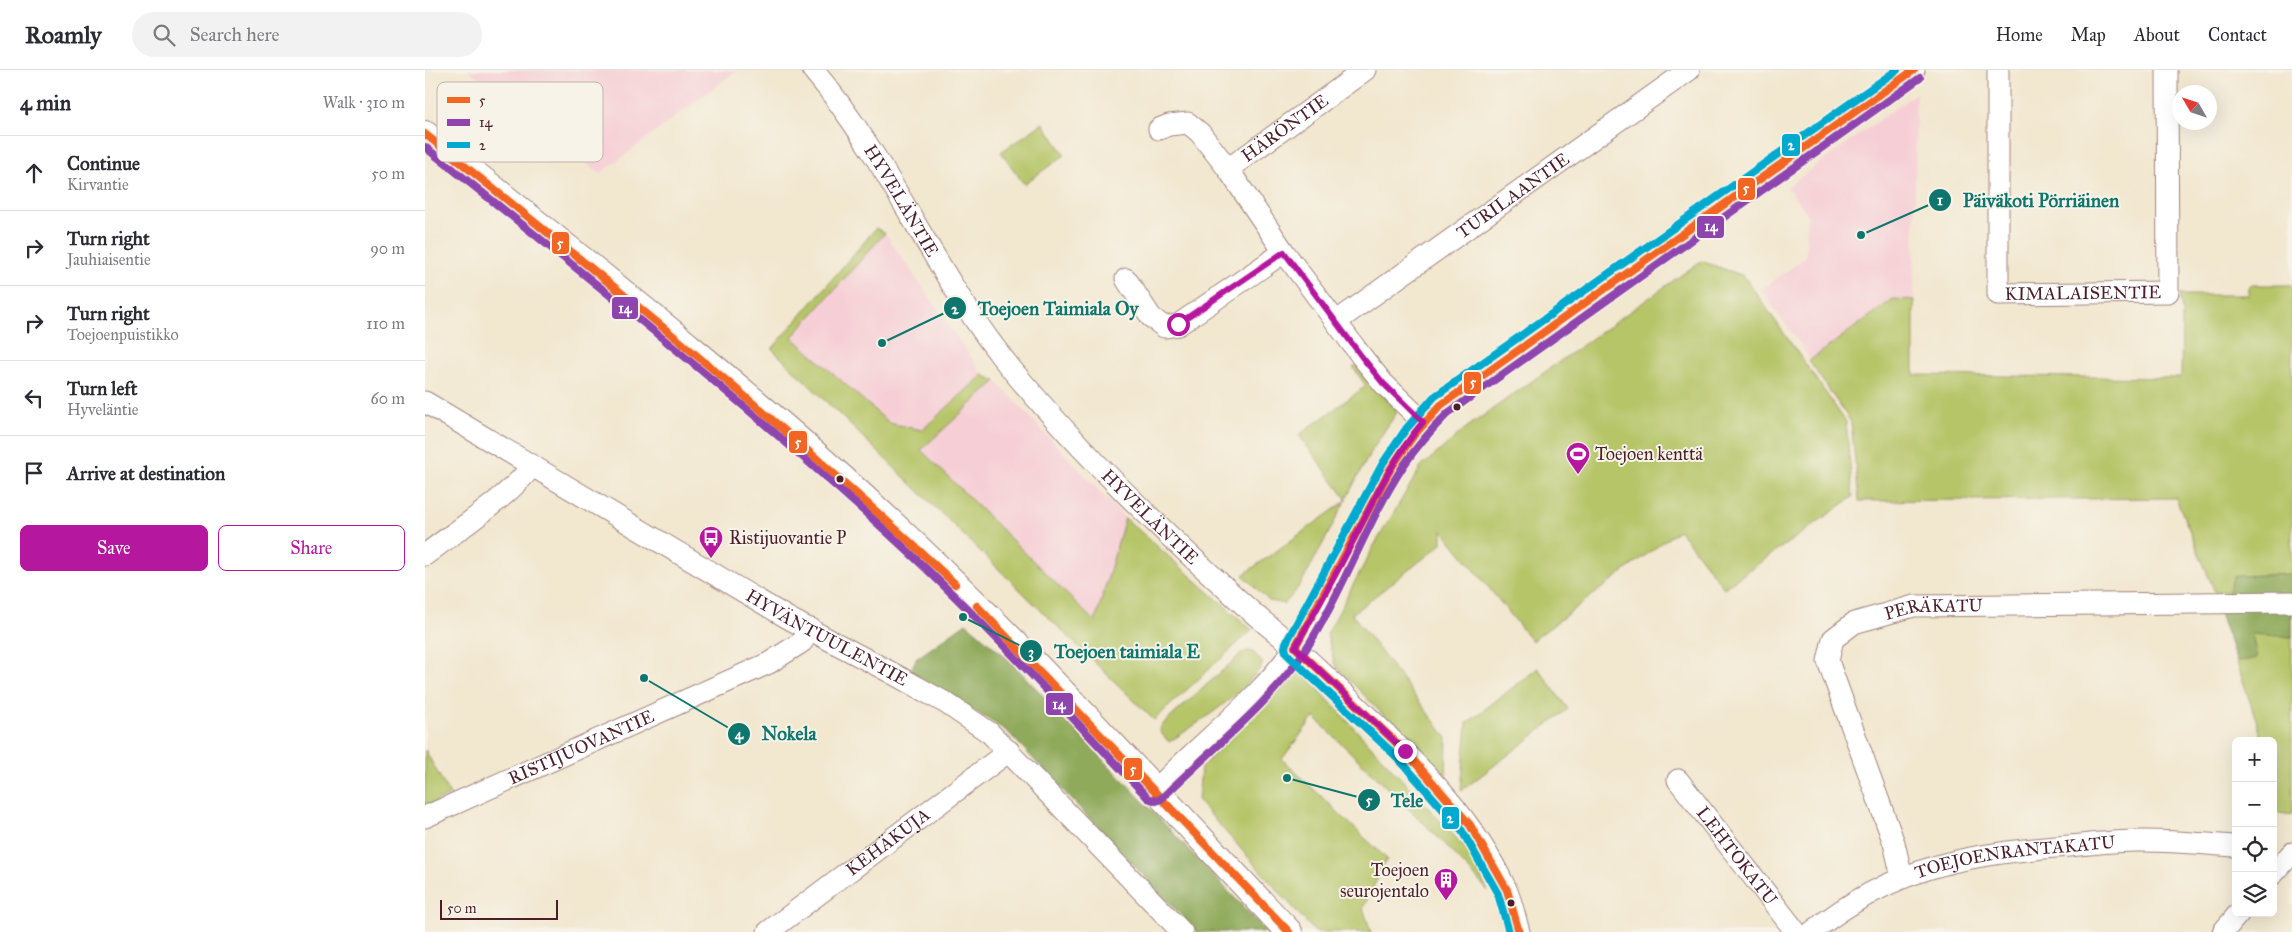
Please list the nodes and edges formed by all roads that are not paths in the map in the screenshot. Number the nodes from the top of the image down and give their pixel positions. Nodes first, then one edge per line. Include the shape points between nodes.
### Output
1 (813, 70) edge
2 (1365, 70) edge
3 (1689, 70) edge
4 (1914, 70) edge
5 (1998, 70) edge
6 (2167, 70) edge
7 (1159, 129) dead end
8 (425, 134) edge
9 (437, 144) edge
10 (460, 162) edge
11 (1228, 169) junction
12 (1284, 252) junction
13 (1126, 279) dead end
14 (1337, 322) junction
15 (425, 402) edge
16 (1423, 422) junction
17 (532, 466) junction
18 (425, 554) edge
19 (2292, 602) edge
20 (811, 629) junction
21 (1295, 647) junction
22 (1009, 751) junction
23 (1678, 780) dead end
24 (1155, 791) junction
25 (425, 817) edge
26 (2232, 846) edge
27 (2277, 848) edge
28 (2292, 849) edge
29 (2292, 853) edge
30 (2275, 872) edge
31 (1902, 877) junction
32 (2236, 917) edge
33 (768, 932) edge
34 (1182, 932) edge
35 (1289, 932) edge
36 (1519, 932) edge
37 (1796, 932) edge
38 (1812, 932) edge
39 (2223, 932) edge

1 - 21 street, HYVELÄNTIE via 835,96 878,160 969,311 1011,368 1105,473 1175,542
2 - 11 street, HÄRÖNTIE
3 - 14 street, TURILAANTIE
4 - 16 street via 1449,400
5 - 6 street, KIMALAISENTIE via 1998,294 2168,292
7 - 11 street via 1188,122
8 - 9 main road
10 - 24 main road via 761,406 889,521 977,606
11 - 12 street
12 - 13 street via 1178,324 1164,326 1151,317
12 - 14 street
14 - 16 street via 1383,383
15 - 17 street, HYVÄNTUULENTIE
16 - 21 street via 1391,467
17 - 18 street via 507,491
17 - 20 street, HYVÄNTUULENTIE
19 - 31 street, PERÄKATU via 1914,606 1854,623 1833,639 1828,661 1894,843
20 - 22 street, HYVÄNTUULENTIE via 946,704 990,733
20 - 25 street, RISTIJUOVANTIE via 802,642 769,663
21 - 24 street via 1253,695
21 - 36 street, HYVELÄNTIE via 1405,751 1470,825 1507,890
22 - 33 street, KEHÄKUJA
22 - 34 street, HYVÄNTUULENTIE
23 - 37 street, LEHTOKATU
24 - 35 main road
26 - 31 street, TOEJOENRANTAKATU via 2138,841 2021,849 1954,860
27 - 28 street
29 - 30 street
31 - 38 street, TOEJOENRANTAKATU via 1870,893
32 - 39 street

